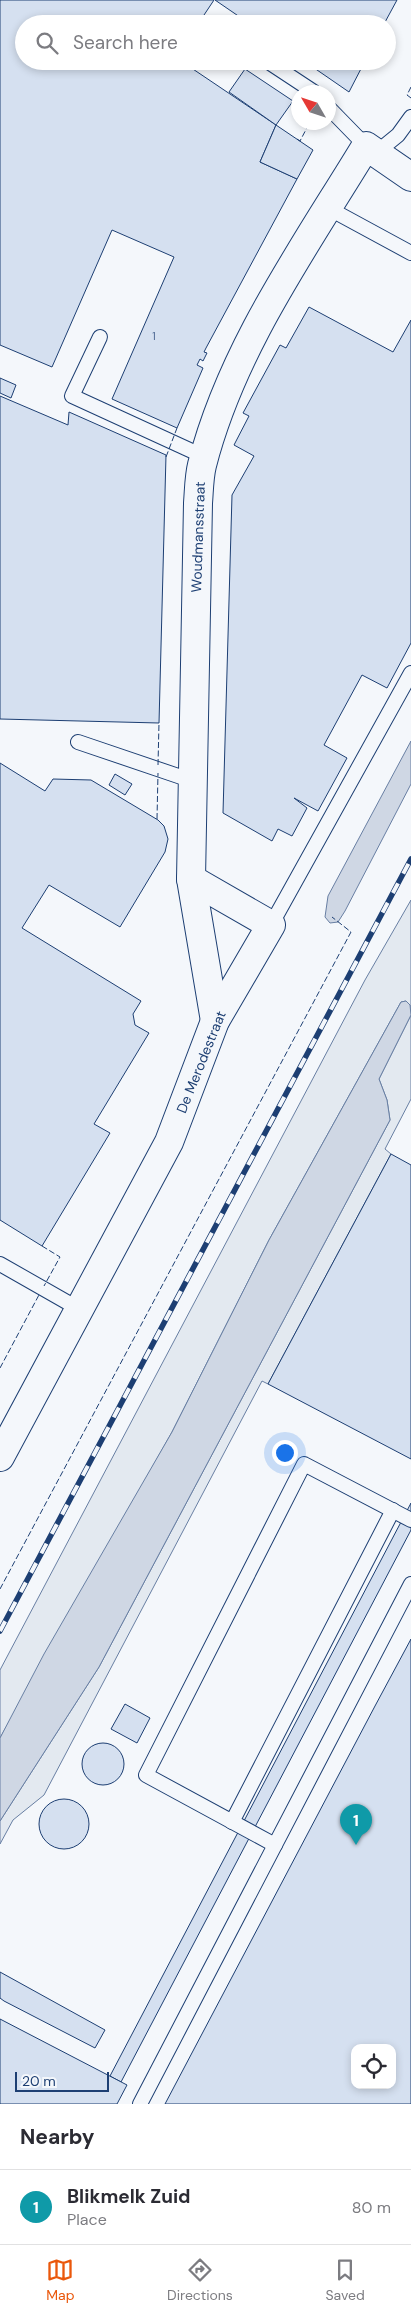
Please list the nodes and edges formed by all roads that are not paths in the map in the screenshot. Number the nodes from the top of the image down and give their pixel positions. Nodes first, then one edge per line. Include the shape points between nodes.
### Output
1 (281, 70) edge
2 (303, 85) edge
3 (336, 116) edge
4 (411, 117) edge
5 (371, 149) junction
6 (411, 177) edge
7 (328, 208) junction
8 (411, 252) edge
9 (100, 337) dead end
10 (205, 457) junction
11 (411, 673) edge
12 (78, 742) dead end
13 (193, 781) junction
14 (191, 879) junction
15 (272, 925) junction
16 (215, 1021) junction
17 (0, 1264) edge
18 (78, 1309) junction
19 (0, 1457) edge
20 (392, 1510) junction
21 (411, 1520) edge
22 (411, 1584) edge
23 (232, 1822) junction
24 (275, 1845) junction
25 (140, 2104) edge

1 - 2 lane
3 - 5 lane
4 - 5 lane via 398,134
5 - 6 street
5 - 7 street, Woudmansstraat
7 - 8 lane
7 - 10 street, Woudmansstraat via 249,341 224,397
9 - 10 lane via 72,396
10 - 13 street, Woudmansstraat via 201,466 198,503
11 - 15 lane, De Merodestraat
12 - 13 lane
13 - 14 street, Woudmansstraat
14 - 15 street
14 - 16 street, Woudmansstraat
15 - 16 street, De Merodestraat
16 - 18 street, De Merodestraat via 169,1142
17 - 18 lane
18 - 19 street, De Merodestraat
20 - 21 lane
20 - 23 lane
20 - 23 lane via 304,1464 146,1775
22 - 24 lane
23 - 24 lane
24 - 25 lane

